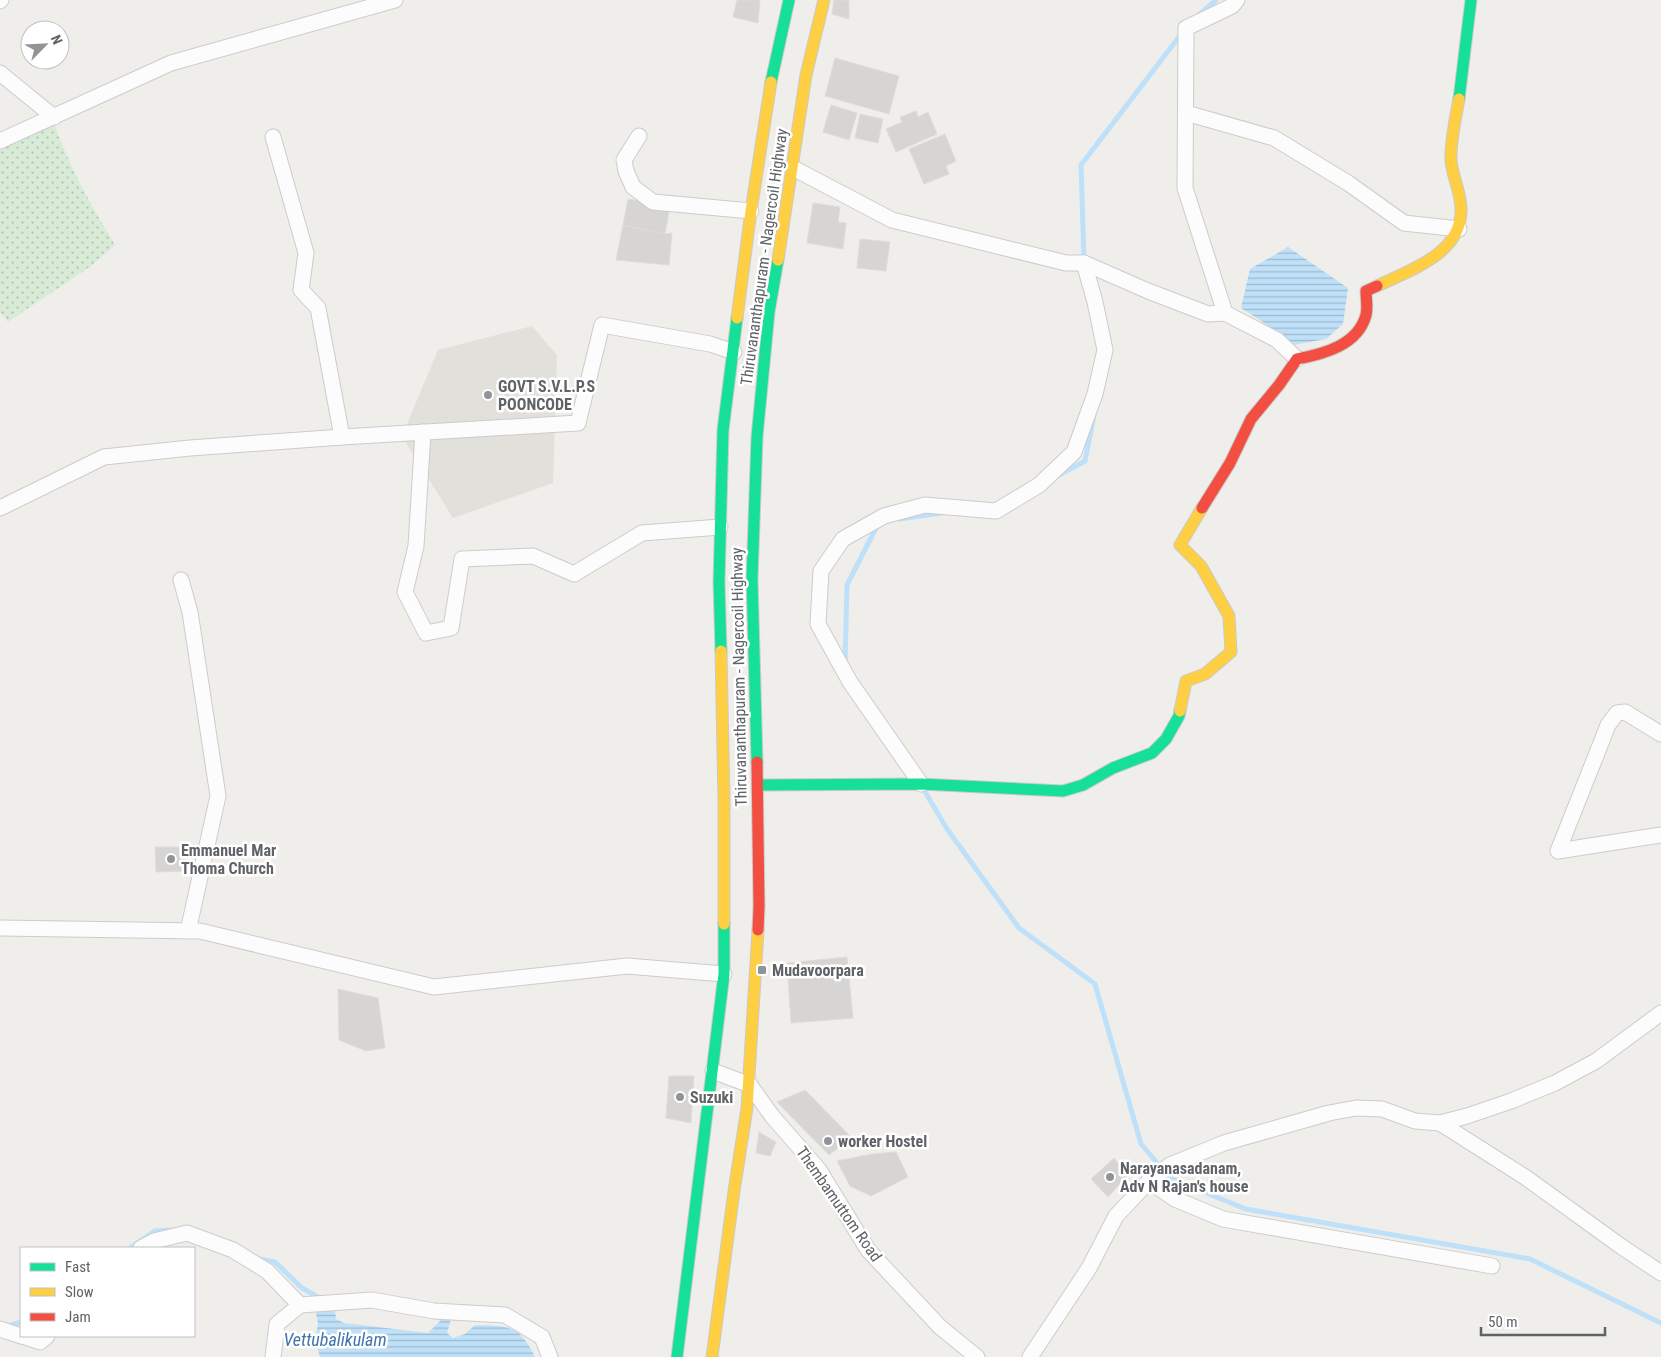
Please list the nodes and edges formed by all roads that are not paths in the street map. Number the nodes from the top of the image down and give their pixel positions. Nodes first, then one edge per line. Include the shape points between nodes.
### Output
1 (395, 0) edge
2 (789, 0) edge
3 (824, 0) edge
4 (1237, 0) edge
5 (1471, 0) edge
6 (0, 73) edge
7 (1186, 113) junction
8 (54, 117) junction
9 (273, 136) dead end
10 (639, 136) dead end
11 (0, 142) edge
12 (793, 168) junction
13 (751, 211) junction
14 (1459, 229) junction
15 (1084, 263) junction
16 (1225, 313) junction
17 (734, 352) junction
18 (1297, 359) junction
19 (423, 432) junction
20 (342, 437) junction
21 (0, 508) edge
22 (720, 527) junction
23 (181, 580) dead end
24 (1661, 734) edge
25 (920, 784) junction
26 (758, 785) junction
27 (1661, 835) edge
28 (0, 928) edge
29 (188, 931) junction
30 (724, 974) junction
31 (1661, 1013) edge
32 (713, 1071) junction
33 (750, 1085) junction
34 (1440, 1123) junction
35 (1149, 1181) junction
36 (143, 1247) edge
37 (1492, 1266) dead end
38 (1661, 1272) edge
39 (300, 1305) junction
40 (0, 1329) edge
41 (20, 1335) edge
42 (25, 1337) edge
43 (46, 1337) edge
44 (274, 1357) edge
45 (550, 1357) edge
46 (677, 1357) edge
47 (712, 1357) edge
48 (978, 1357) edge
49 (1030, 1357) edge

1 - 8 street via 171,64
2 - 13 main road, Thiruvananthapuram - Nagercoil Highway via 774,65
3 - 12 main road, Thiruvananthapuram - Nagercoil Highway via 806,75
4 - 7 street via 1232,6 1186,28
5 - 14 main road via 1451,160 1461,208
6 - 8 street
7 - 14 street via 1274,138 1348,183 1404,223
7 - 16 street via 1185,188
8 - 11 street
9 - 20 street via 306,253 301,290 318,308
10 - 13 street via 624,160 626,171 633,187 653,202
12 - 15 street via 892,220 1066,264
12 - 26 main road, Thiruvananthapuram - Nagercoil Highway via 770,312 757,437 752,579
13 - 17 main road, Thiruvananthapuram - Nagercoil Highway
14 - 18 main road via 1446,247 1429,261 1366,291 1367,314 1358,334 1335,349
15 - 16 street via 1208,314
15 - 25 street via 1105,350 1095,394 1074,452 1038,485 996,511 925,505 884,516 843,538 821,571 818,624 850,682
16 - 18 street via 1277,340
17 - 19 street via 710,344 602,325 578,424
17 - 22 main road, Thiruvananthapuram - Nagercoil Highway via 723,430
18 - 25 main road via 1251,419 1230,463 1180,545 1201,566 1229,616 1231,652 1205,674 1186,681 1179,716 1166,739 1152,753 1063,791
19 - 20 street
19 - 22 street via 416,546 405,592 426,633 451,628 462,559 533,556 574,574 642,534
20 - 21 street via 104,456
22 - 30 main road, Thiruvananthapuram - Nagercoil Highway
23 - 29 street via 190,612 218,796
24 - 27 street via 1625,712 1617,713 1608,726 1558,851
25 - 26 main road
26 - 33 main road, Thiruvananthapuram - Nagercoil Highway via 759,906
28 - 29 street
29 - 30 street via 200,931 434,987 627,966
30 - 32 main road, Thiruvananthapuram - Nagercoil Highway
31 - 34 street via 1596,1061 1555,1082 1476,1113
32 - 33 street
32 - 46 main road, Thiruvananthapuram - Nagercoil Highway
33 - 47 main road, Thiruvananthapuram - Nagercoil Highway
33 - 48 street, Thembamuttom Road via 819,1170 868,1250 940,1328
34 - 35 street via 1415,1121 1382,1109 1356,1108 1224,1143 1170,1165
34 - 38 street via 1525,1177 1622,1248
35 - 37 street via 1174,1199 1223,1219
35 - 49 street via 1116,1216 1089,1268
36 - 39 street via 187,1233 233,1250 266,1271
39 - 44 street via 277,1324
39 - 45 street via 372,1300 434,1311 505,1315 542,1337
40 - 41 street
42 - 43 street via 40,1342

